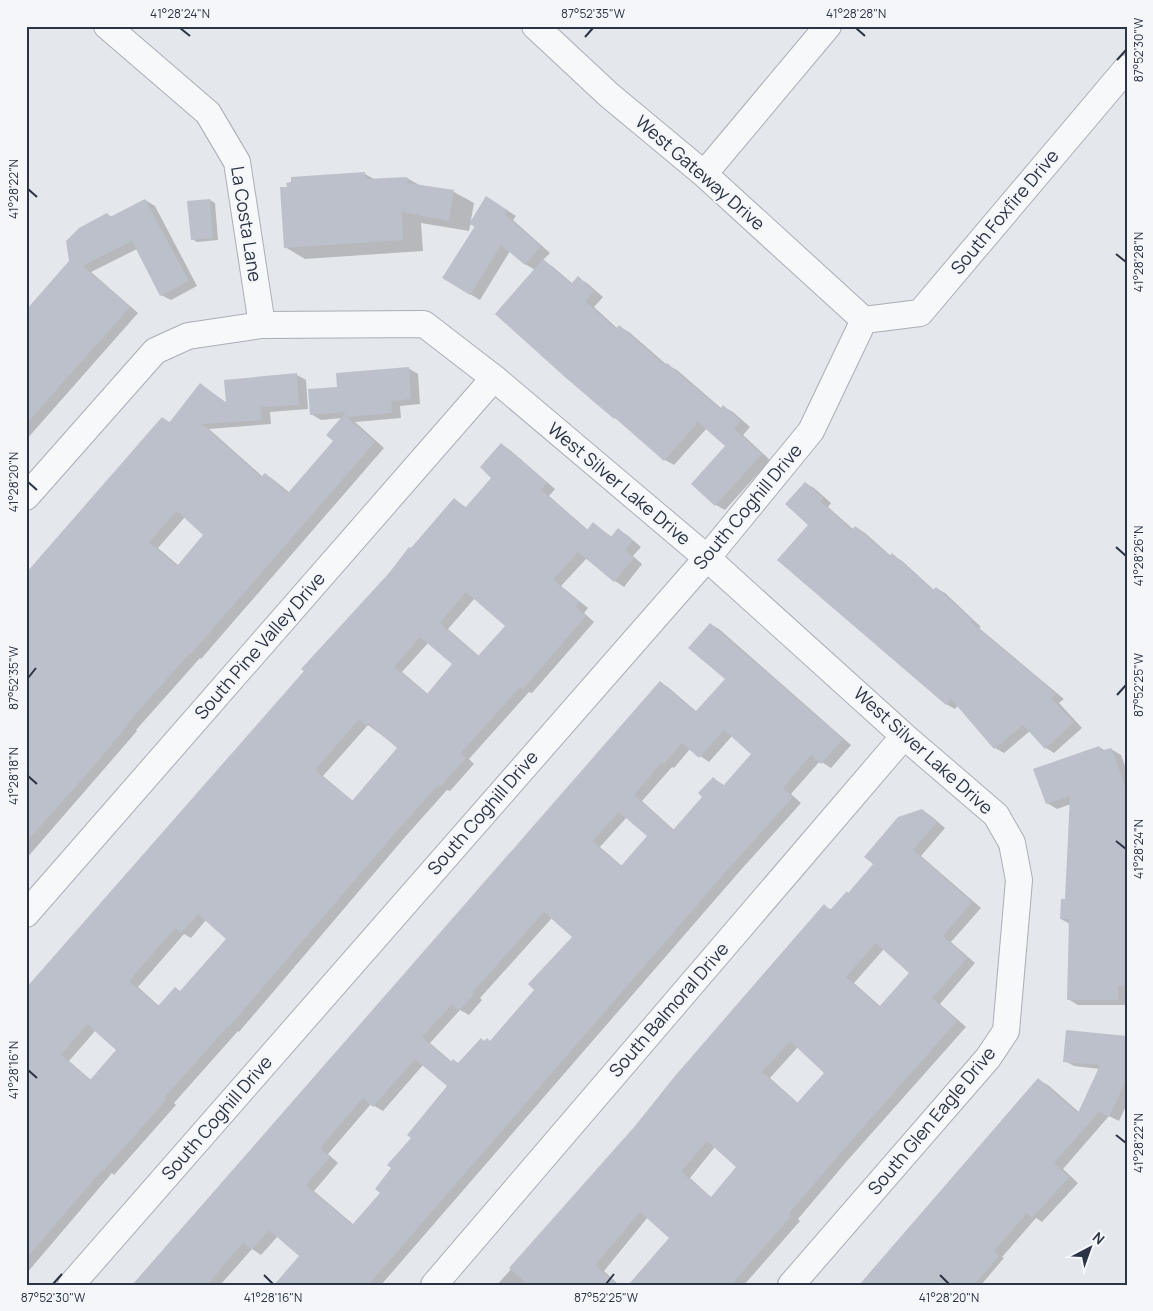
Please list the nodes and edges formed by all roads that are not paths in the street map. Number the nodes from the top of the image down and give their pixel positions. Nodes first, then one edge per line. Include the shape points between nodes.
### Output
1 (107, 26) edge
2 (535, 26) edge
3 (828, 26) edge
4 (1127, 68) edge
5 (704, 174) junction
6 (864, 320) junction
7 (262, 326) junction
8 (494, 378) junction
9 (26, 497) edge
10 (706, 558) junction
11 (904, 736) junction
12 (1012, 843) joint
13 (26, 914) edge
14 (71, 1285) edge
15 (434, 1285) edge
16 (791, 1285) edge

1 - 7 street, La Costa Lane via 208,113 237,162
2 - 5 street, West Gateway Drive via 609,95
3 - 5 street
4 - 6 street, South Foxfire Drive via 920,313
5 - 6 street, West Gateway Drive
6 - 10 street, South Coghill Drive via 811,431
7 - 8 street, West Silver Lake Drive via 424,324
7 - 9 street, West Silver Lake Drive via 188,336 155,351
8 - 10 street, West Silver Lake Drive
8 - 13 street, South Pine Valley Drive
10 - 11 street, West Silver Lake Drive
10 - 14 street, South Coghill Drive
11 - 12 street, West Silver Lake Drive via 996,815
11 - 15 street, South Balmoral Drive
12 - 16 street, South Glen Eagle Drive via 1019,880 1006,1031 988,1058

